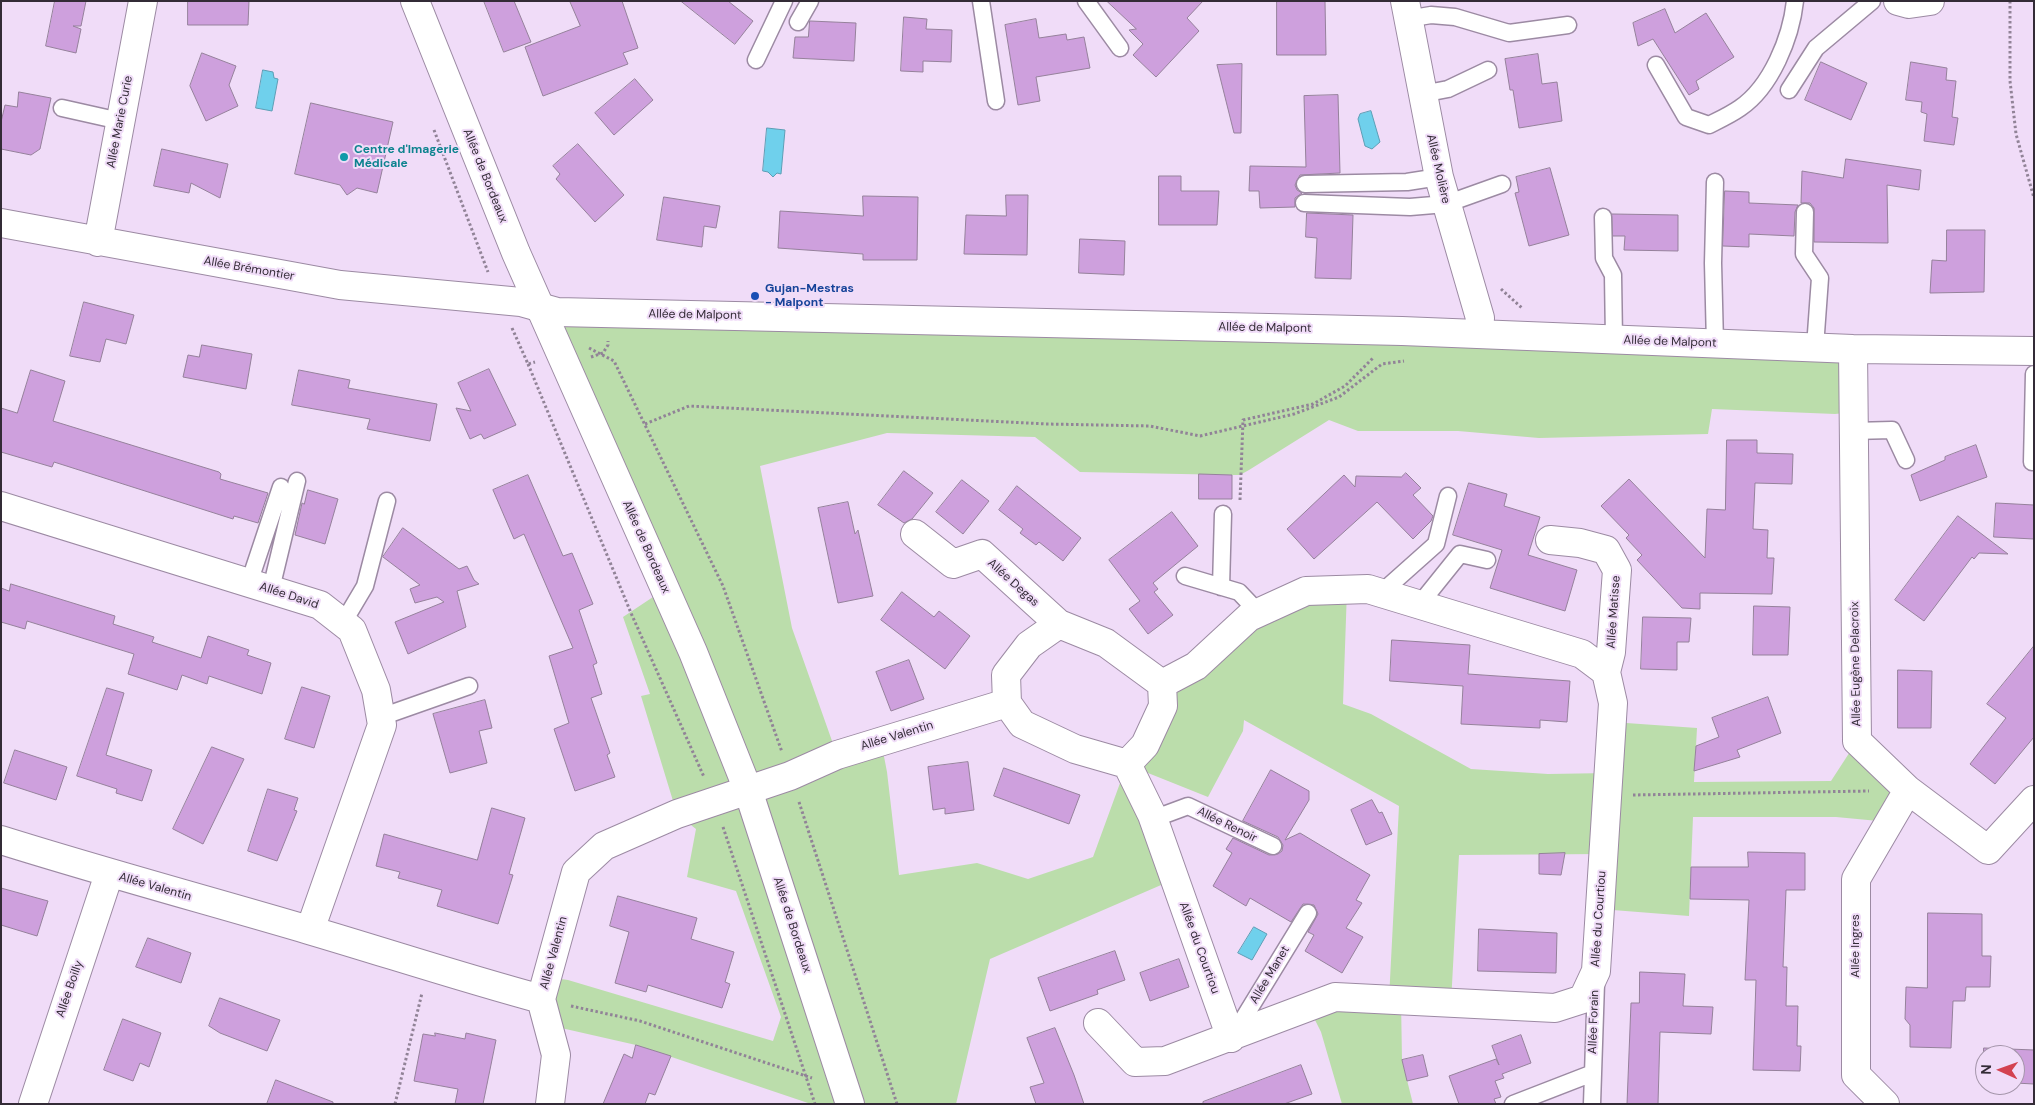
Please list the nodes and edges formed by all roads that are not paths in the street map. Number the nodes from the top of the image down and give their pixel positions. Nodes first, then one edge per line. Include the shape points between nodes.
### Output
1 (143, 1) edge
2 (415, 1) edge
3 (784, 1) edge
4 (810, 1) edge
5 (981, 1) edge
6 (1086, 1) edge
7 (1795, 1) edge
8 (1872, 1) edge
9 (1898, 1) edge
10 (1930, 1) edge
11 (1406, 10) edge
12 (798, 22) dead end
13 (1568, 25) dead end
14 (1120, 48) dead end
15 (756, 60) dead end
16 (1656, 64) dead end
17 (1488, 70) dead end
18 (1789, 90) dead end
19 (1422, 94) junction
20 (996, 101) dead end
21 (62, 108) dead end
22 (120, 121) junction
23 (1439, 177) junction
24 (1715, 182) dead end
25 (1304, 184) dead end
26 (1502, 184) dead end
27 (1304, 203) dead end
28 (1446, 204) junction
29 (1805, 212) dead end
30 (1603, 217) dead end
31 (1, 223) edge
32 (98, 242) junction
33 (498, 299) joint
34 (541, 307) junction
35 (1479, 334) junction
36 (1614, 340) junction
37 (1715, 344) junction
38 (1815, 347) junction
39 (1853, 349) junction
40 (2034, 352) edge
41 (2034, 374) edge
42 (1854, 431) junction
43 (1906, 460) dead end
44 (2032, 462) dead end
45 (1448, 496) dead end
46 (388, 501) dead end
47 (1, 506) edge
48 (1223, 514) dead end
49 (915, 534) dead end
50 (1550, 540) dead end
51 (1487, 560) dead end
52 (1185, 576) dead end
53 (260, 586) junction
54 (1221, 587) junction
55 (1380, 593) junction
56 (1418, 605) junction
57 (1258, 612) junction
58 (343, 622) junction
59 (1058, 624) junction
60 (1606, 672) junction
61 (1162, 684) junction
62 (470, 686) dead end
63 (1008, 703) junction
64 (381, 717) junction
65 (1127, 764) junction
66 (748, 790) junction
67 (1908, 790) junction
68 (2034, 800) edge
69 (1153, 819) junction
70 (1, 840) edge
71 (1273, 846) dead end
72 (110, 874) junction
73 (1308, 913) dead end
74 (310, 930) junction
75 (1596, 971) junction
76 (541, 999) junction
77 (1098, 1023) dead end
78 (1231, 1038) junction
79 (1593, 1073) junction
80 (848, 1096) edge
81 (33, 1104) edge
82 (550, 1104) edge
83 (1513, 1104) edge
84 (1592, 1104) edge
85 (1885, 1104) edge

1 - 22 street, Allée Marie Curie
2 - 34 street, Allée de Bordeaux via 512,244
3 - 15 lane
4 - 12 lane
5 - 20 lane
6 - 14 lane
7 - 16 lane via 1793,18 1772,73 1741,108 1709,125 1686,117
8 - 18 lane via 1816,48
9 - 10 street via 1908,4
11 - 13 lane via 1455,17 1509,33
11 - 19 street, Allée Molière
17 - 19 lane via 1448,89
19 - 23 street, Allée Molière
21 - 22 lane
22 - 32 street, Allée Marie Curie
23 - 25 lane via 1407,182
23 - 28 street, Allée Molière
24 - 37 lane
26 - 28 lane
27 - 28 lane via 1410,207
28 - 35 street, Allée Molière via 1480,318
29 - 38 lane via 1804,254 1820,278
30 - 36 lane via 1604,258 1613,274
31 - 32 street, Allée Brémontier
32 - 33 street, Allée Brémontier via 340,284
33 - 34 street, Allée de Malpont
34 - 35 street, Allée de Malpont via 558,312
34 - 66 street, Allée de Bordeaux via 693,652
35 - 36 street, Allée de Malpont
36 - 37 street, Allée de Malpont
37 - 38 street, Allée de Malpont
38 - 39 street, Allée de Malpont
39 - 40 street, Allée de Malpont
39 - 42 street, Allée Eugène Delacroix
41 - 44 lane
42 - 43 lane via 1892,430
42 - 67 street, Allée Eugène Delacroix via 1857,741
45 - 55 lane via 1436,544
46 - 58 lane via 365,586
47 - 53 street, Allée David
48 - 54 lane
49 - 59 street, Allée Degas via 953,564 982,554
50 - 60 street, Allée Matisse via 1606,550 1617,570 1611,652
51 - 56 lane via 1460,554
52 - 54 lane
53 - 53 lane via 289,484
53 - 58 street, Allée David via 320,605
54 - 57 lane via 1239,592
55 - 56 street
55 - 57 street via 1368,589 1306,591
56 - 60 street via 1582,654
57 - 61 street via 1196,666
58 - 64 street, Allée David via 356,638 376,690
59 - 61 street via 1106,643
59 - 63 street via 1029,645 1006,675
60 - 75 street, Allée du Courtiou via 1613,703
61 - 65 street via 1163,706 1144,745
62 - 64 lane
63 - 65 street via 1022,724 1075,749
63 - 66 street, Allée Valentin via 837,755
64 - 74 street, Allée David via 382,725
65 - 69 street, Allée du Courtiou
66 - 76 street, Allée Valentin via 677,814 604,846 576,872
66 - 80 street, Allée de Bordeaux
67 - 68 street, Allée Eugène Delacroix via 1988,850
67 - 85 street, Allée Ingres via 1856,879 1856,1075
69 - 71 lane, Allée Renoir via 1188,806
69 - 78 street, Allée du Courtiou
70 - 72 street, Allée Valentin
72 - 74 street, Allée Valentin
72 - 81 street, Allée Boilly
73 - 78 lane, Allée Manet
74 - 76 street, Allée Valentin via 428,968
75 - 78 street, Allée du Courtiou via 1583,999 1555,1008 1335,997
75 - 79 lane, Allée Forain
76 - 82 street via 556,1055
77 - 78 street via 1135,1062 1165,1061
79 - 83 lane
79 - 84 lane, Allée Forain

